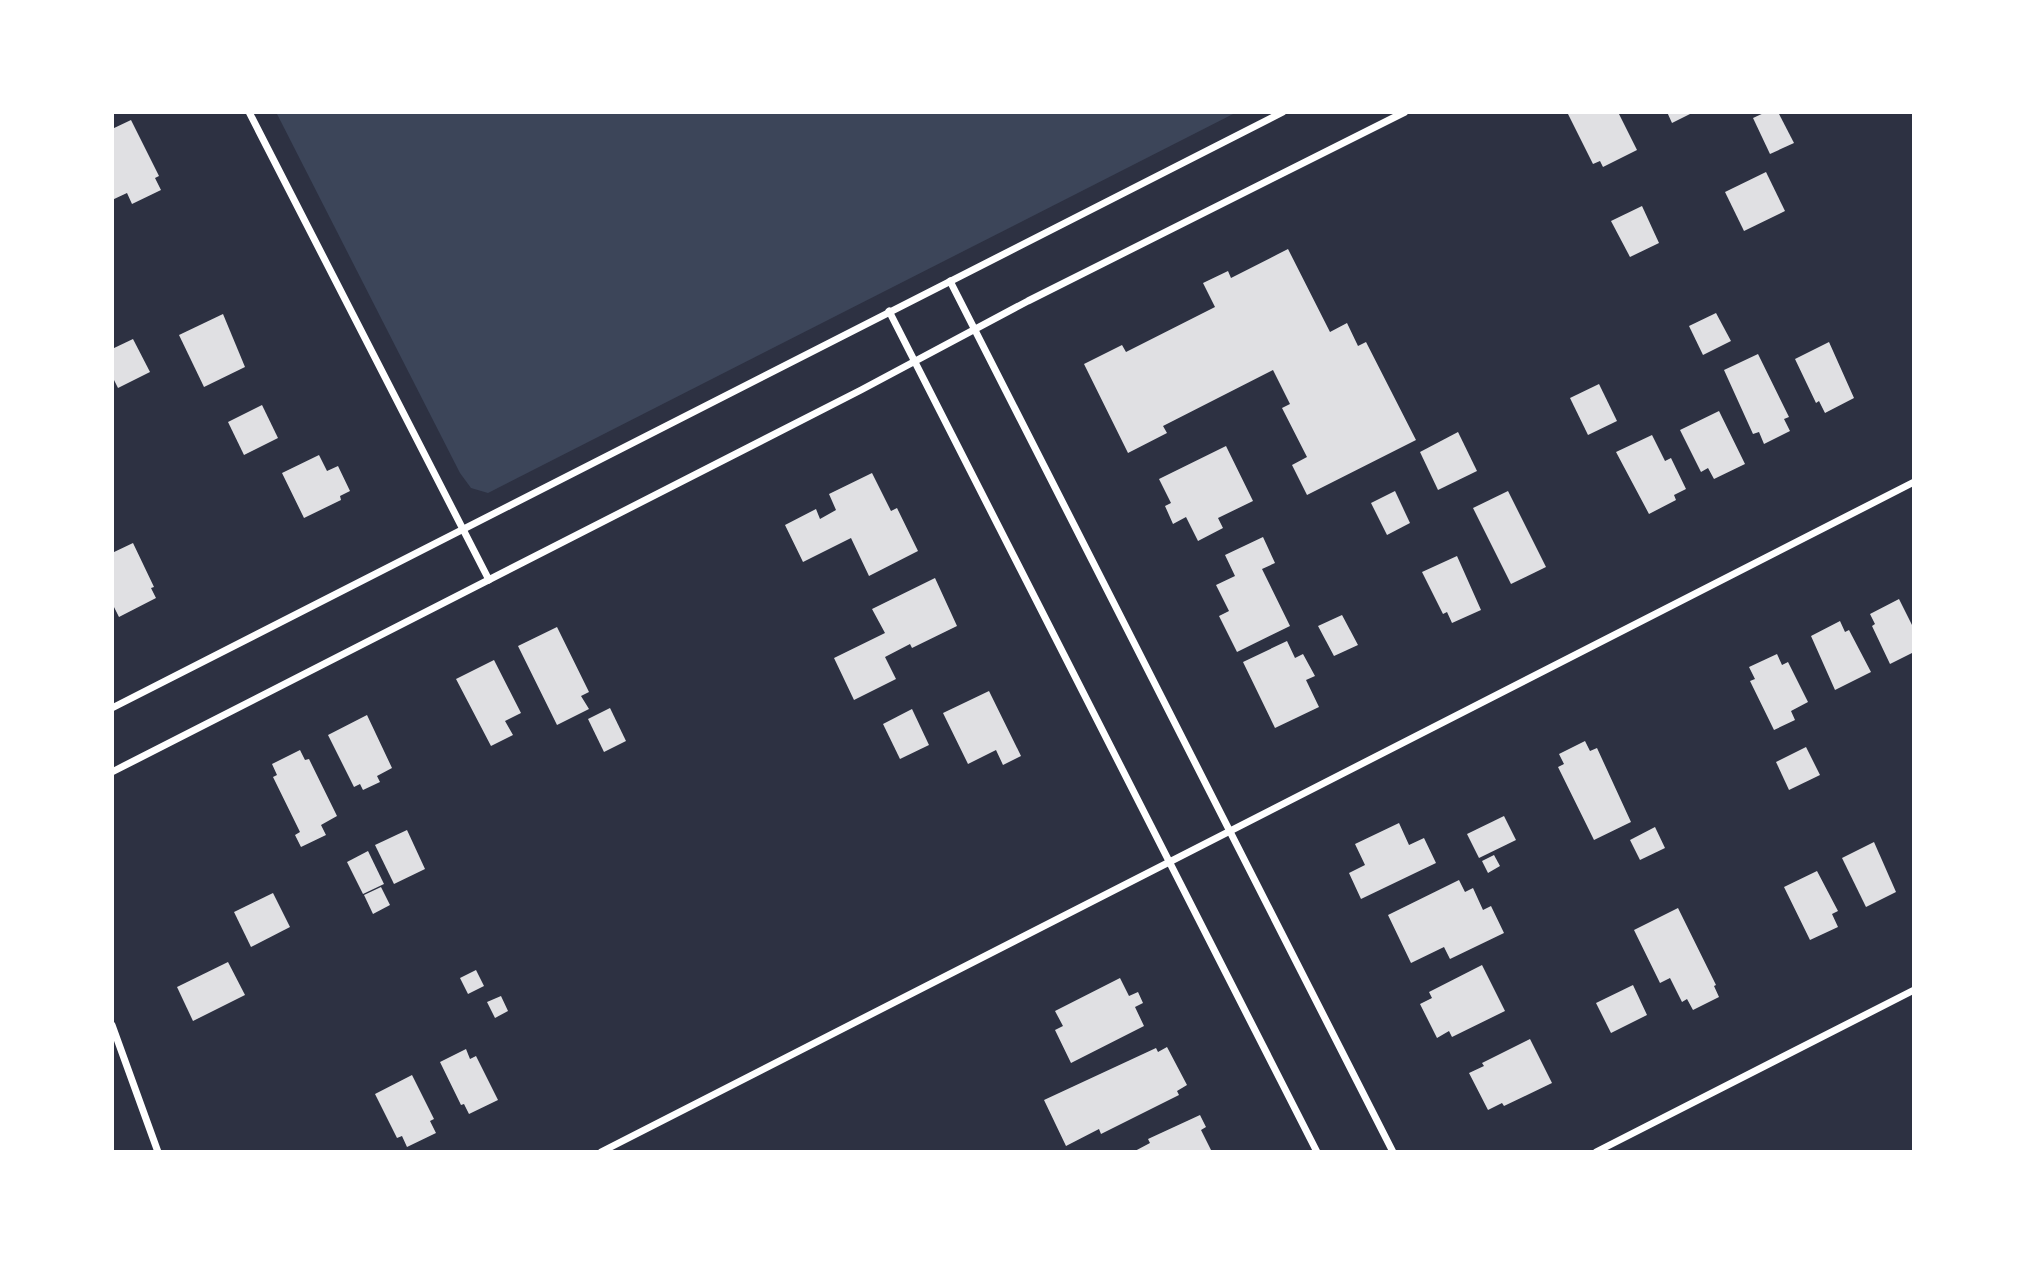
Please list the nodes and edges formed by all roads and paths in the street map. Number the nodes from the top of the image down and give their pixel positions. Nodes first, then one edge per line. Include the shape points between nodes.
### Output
1 (249, 112) edge
2 (1283, 112) edge
3 (1403, 112) edge
4 (950, 281) junction
5 (889, 312) junction
6 (975, 329) junction
7 (914, 362) junction
8 (1914, 482) edge
9 (462, 528) junction
10 (489, 580) junction
11 (112, 708) edge
12 (112, 772) edge
13 (1230, 832) junction
14 (1170, 863) junction
15 (1914, 990) edge
16 (112, 1025) edge
17 (158, 1152) edge
18 (601, 1152) edge
19 (1317, 1152) edge
20 (1393, 1152) edge
21 (1596, 1152) edge

1 - 9 street
2 - 4 street
3 - 6 street
4 - 5 street
4 - 6 street
5 - 7 street
5 - 9 street
6 - 7 street
6 - 13 street
7 - 10 street
7 - 14 street
8 - 13 street
9 - 10 street
9 - 11 street
10 - 12 street
13 - 14 street
13 - 20 street
14 - 18 street
14 - 19 street
15 - 21 street
16 - 17 street

